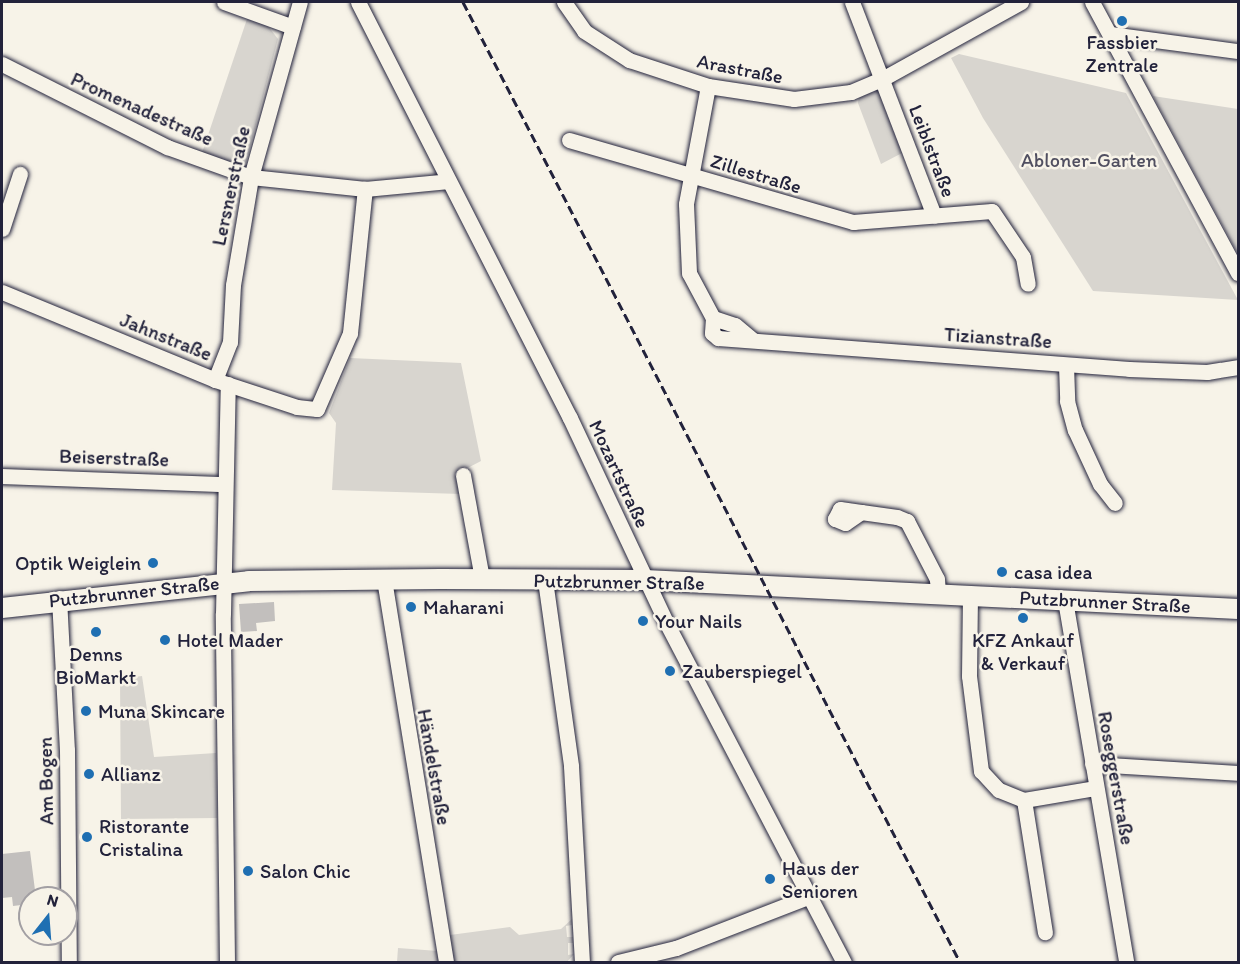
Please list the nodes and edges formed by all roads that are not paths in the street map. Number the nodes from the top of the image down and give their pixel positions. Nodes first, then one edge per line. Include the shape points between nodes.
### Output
1 (224, 2) edge
2 (300, 2) edge
3 (358, 2) edge
4 (564, 2) edge
5 (852, 2) edge
6 (1021, 2) edge
7 (1092, 2) edge
8 (293, 27) junction
9 (1110, 34) junction
10 (1239, 51) edge
11 (2, 64) edge
12 (882, 80) junction
13 (708, 86) junction
14 (568, 140) dead end
15 (20, 174) dead end
16 (690, 176) junction
17 (251, 177) junction
18 (449, 181) junction
19 (365, 189) junction
20 (934, 216) junction
21 (2, 229) edge
22 (1239, 273) edge
23 (1028, 284) dead end
24 (2, 292) edge
25 (1066, 365) junction
26 (1239, 368) edge
27 (222, 382) junction
28 (463, 475) dead end
29 (2, 476) edge
30 (225, 484) junction
31 (1115, 503) dead end
32 (861, 512) dead end
33 (384, 579) junction
34 (482, 579) junction
35 (545, 580) junction
36 (645, 580) junction
37 (225, 583) junction
38 (938, 594) junction
39 (970, 595) junction
40 (59, 598) junction
41 (1065, 600) junction
42 (2, 608) edge
43 (1239, 609) edge
44 (1092, 764) junction
45 (1239, 773) edge
46 (1096, 788) junction
47 (1024, 800) junction
48 (810, 896) junction
49 (1045, 932) dead end
50 (69, 963) edge
51 (227, 963) edge
52 (446, 963) edge
53 (582, 963) edge
54 (618, 963) edge
55 (844, 963) edge
56 (1126, 963) edge

1 - 8 street
2 - 8 street, Lersnerstraße
3 - 18 street, Mozartstraße
4 - 13 street, Arastraße via 575,22 618,53
5 - 12 street, Leiblstraße
6 - 12 street, Arastraße
7 - 9 street
8 - 17 street, Lersnerstraße
9 - 10 street
9 - 22 street
11 - 17 street, Promenadestraße via 166,147
12 - 13 street, Arastraße via 851,92 794,99
12 - 20 street, Leiblstraße
13 - 16 street, Tizianstraße
14 - 16 street, Zillestraße
15 - 21 street
16 - 20 street, Zillestraße via 853,222
16 - 25 street, Tizianstraße via 685,226 689,273 713,318 715,336
17 - 19 street, Promenadestraße
17 - 27 street, Lersnerstraße
18 - 19 street, Promenadestraße
18 - 36 street, Mozartstraße via 583,446
19 - 27 street, Jahnstraße via 350,333 317,409 297,407
20 - 23 street, Leiblstraße via 992,211 1023,257
24 - 27 street, Jahnstraße
25 - 26 street, Tizianstraße via 1175,372
25 - 31 street via 1067,401 1075,430 1100,484
27 - 30 street, Lersnerstraße
28 - 34 street
29 - 30 street, Beiserstraße
30 - 37 street, Lersnerstraße
32 - 38 street via 907,521 937,579
33 - 34 main road, Putzbrunner Straße
33 - 37 main road, Putzbrunner Straße
33 - 52 street, Händelstraße
34 - 35 main road, Putzbrunner Straße
35 - 36 main road, Putzbrunner Straße
35 - 53 street via 563,688 565,750 571,766
36 - 38 main road, Putzbrunner Straße
36 - 48 street, Mozartstraße
37 - 40 main road, Putzbrunner Straße
37 - 51 street, Lersnerstraße
38 - 39 main road, Putzbrunner Straße
39 - 41 main road, Putzbrunner Straße
39 - 47 street via 969,676 977,758 990,783
40 - 42 main road, Putzbrunner Straße
40 - 50 street, Am Bogen
41 - 43 main road, Putzbrunner Straße
41 - 44 street, Roseggerstraße
44 - 45 street
44 - 46 street, Roseggerstraße
46 - 47 street
46 - 56 street, Roseggerstraße
47 - 49 street
48 - 54 street via 676,948
48 - 55 street, Mozartstraße

